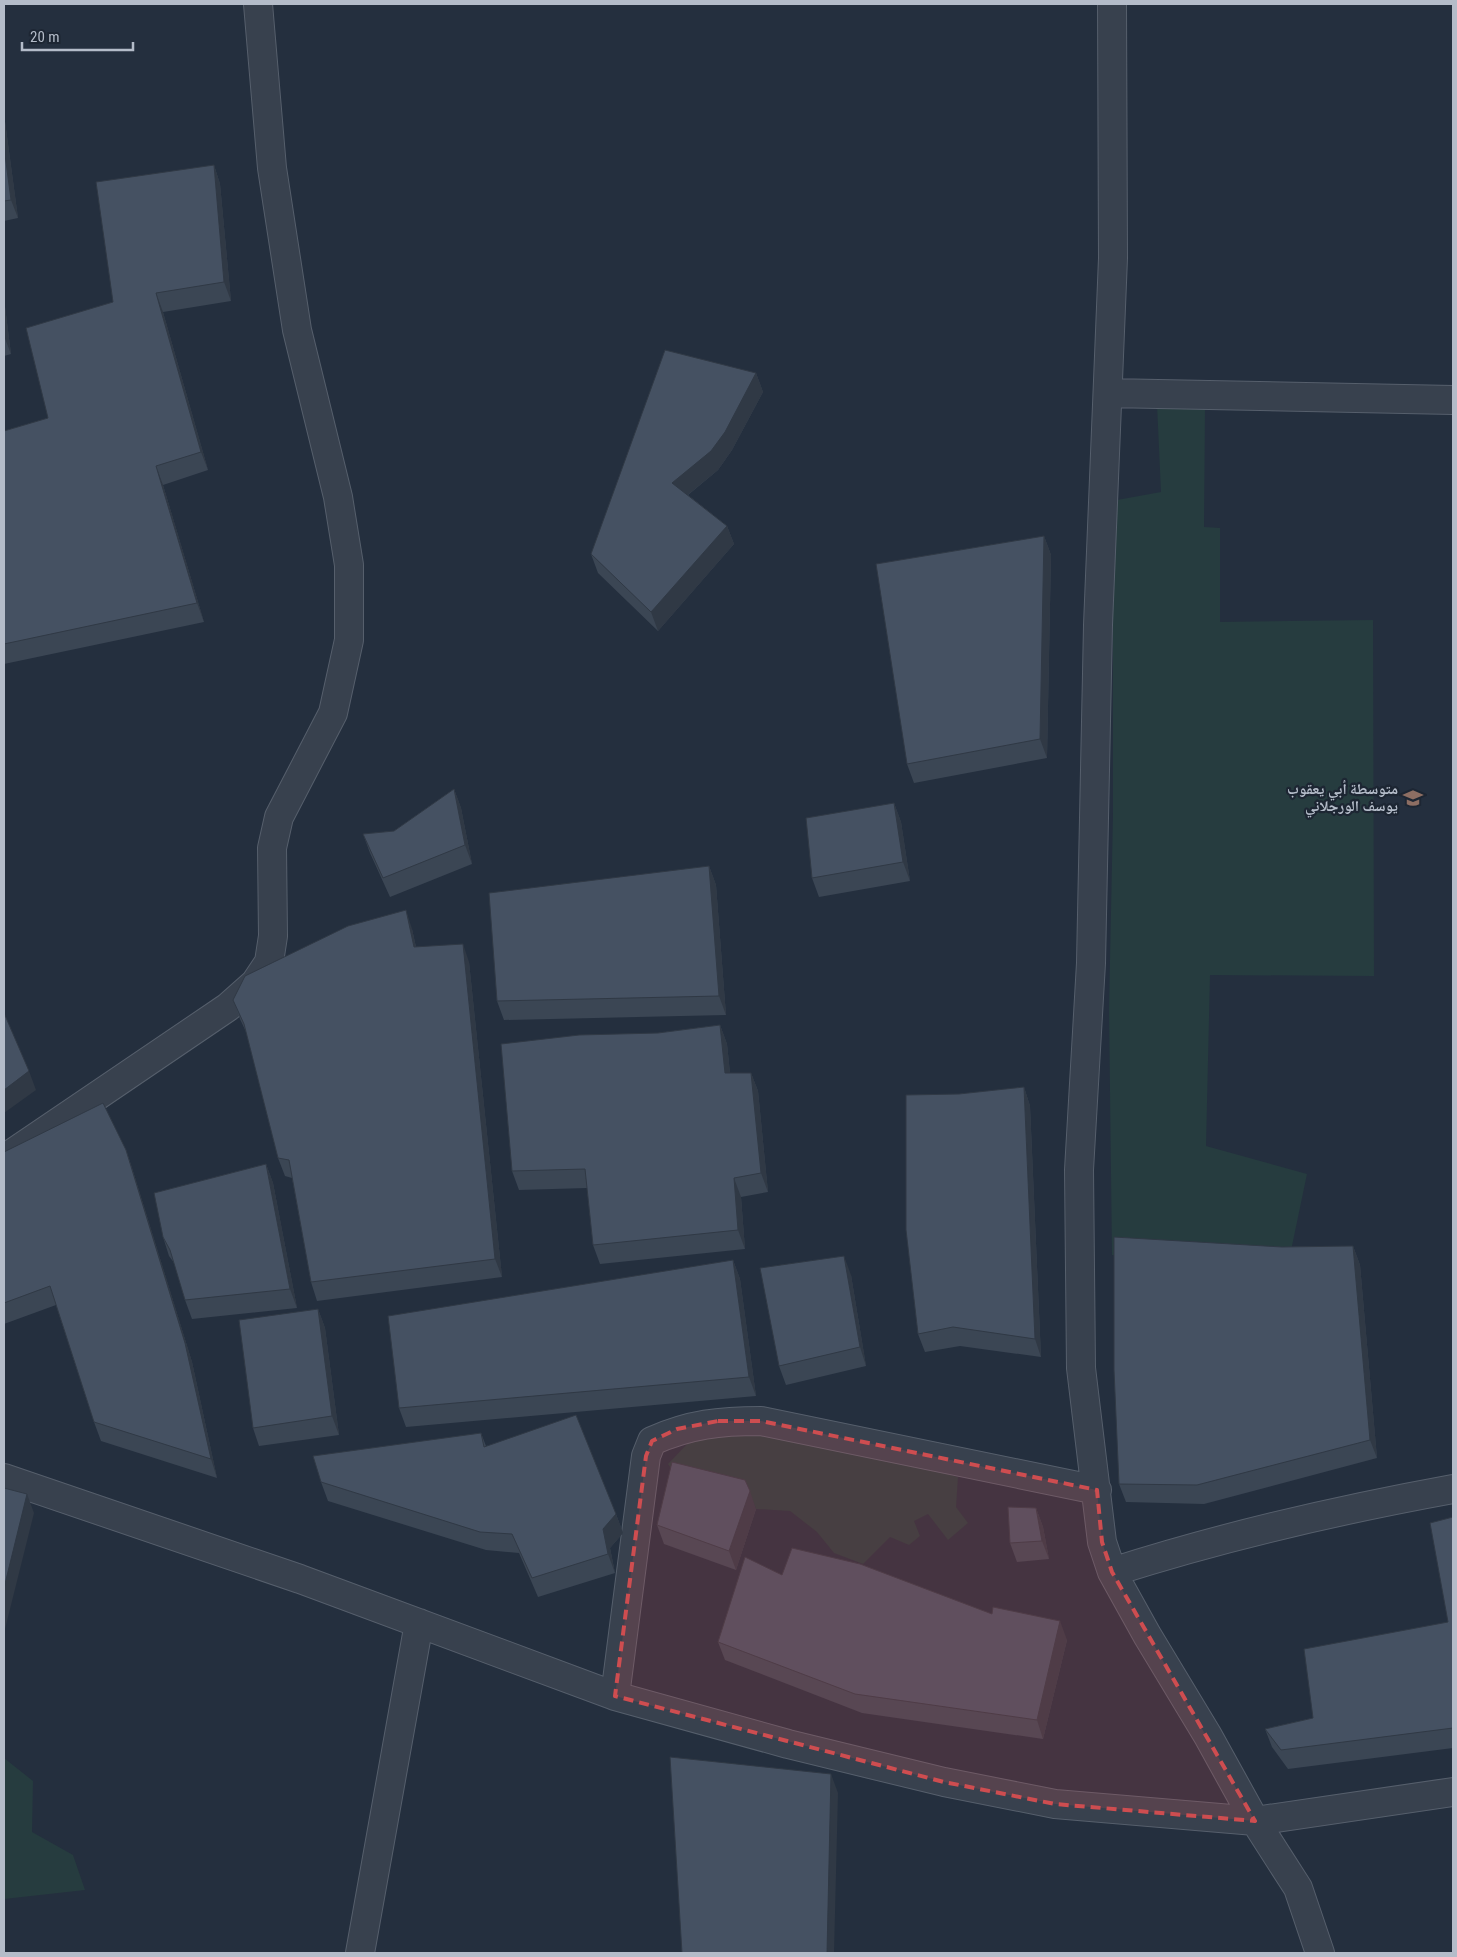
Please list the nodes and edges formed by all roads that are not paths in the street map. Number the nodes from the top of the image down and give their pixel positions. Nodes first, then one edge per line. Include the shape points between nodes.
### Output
1 (258, 4) edge
2 (1112, 4) edge
3 (1108, 393) junction
4 (1453, 400) edge
5 (4, 1160) edge
6 (4, 1478) edge
7 (1453, 1489) edge
8 (1098, 1490) junction
9 (1112, 1572) junction
10 (419, 1623) junction
11 (615, 1696) junction
12 (1453, 1792) edge
13 (1254, 1821) junction
14 (360, 1953) edge
15 (1320, 1953) edge

1 - 5 street via 272,168 297,330 338,497 350,565 350,640 333,713 279,817 272,848 273,936 269,962 255,983 228,1007
2 - 3 street via 1113,238
3 - 4 street
3 - 8 street via 1098,625 1091,963 1079,1170 1081,1368
6 - 10 street
7 - 9 street via 1264,1530
8 - 9 street via 1102,1542
8 - 11 street via 761,1421 718,1421 677,1429 652,1441 646,1456
9 - 13 street
10 - 11 street
10 - 14 street
11 - 13 street via 788,1744 963,1786 1055,1804
12 - 13 street
13 - 15 street via 1298,1888

